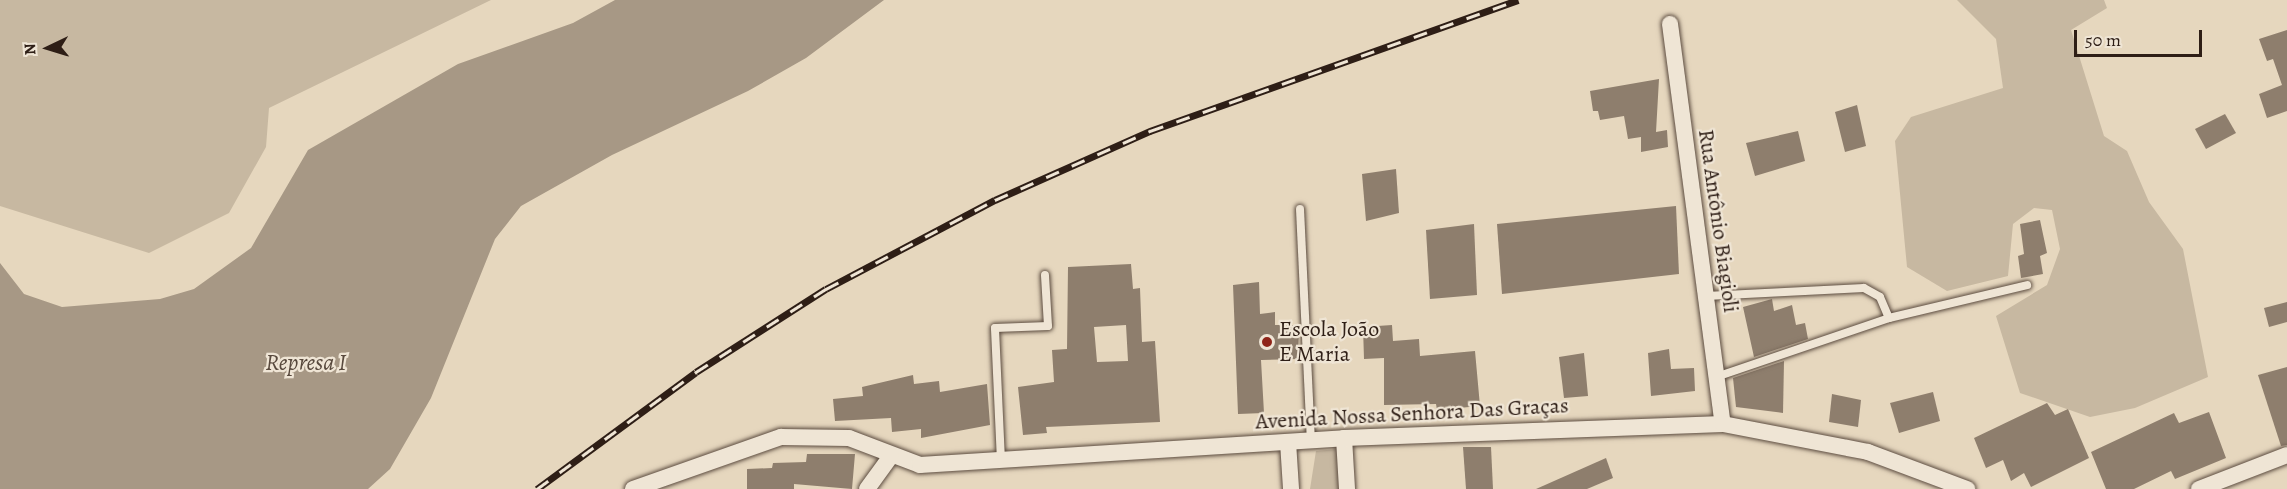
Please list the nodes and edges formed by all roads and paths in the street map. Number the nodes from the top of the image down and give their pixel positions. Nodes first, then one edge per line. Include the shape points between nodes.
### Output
1 (1670, 24) dead end
2 (1300, 209) dead end
3 (1045, 275) dead end
4 (2027, 285) dead end
5 (1706, 296) junction
6 (1889, 318) junction
7 (1716, 377) junction
8 (1723, 424) junction
9 (1344, 438) junction
10 (1311, 441) junction
11 (1288, 442) junction
12 (2287, 455) edge
13 (891, 456) junction
14 (1001, 460) junction
15 (633, 489) edge
16 (867, 489) edge
17 (1291, 489) edge
18 (1347, 489) edge
19 (1967, 489) edge
20 (2199, 489) edge

1 - 5 street, Rua Antônio Biagioli
2 - 10 lane
3 - 14 lane via 1048,326 994,328
4 - 6 lane
5 - 6 lane via 1864,288 1880,297
5 - 7 street, Rua Antônio Biagioli
6 - 7 lane
7 - 8 street, Rua Antônio Biagioli
8 - 9 street, Avenida Nossa Senhora Das Graças
8 - 19 street, Avenida Nossa Senhora Das Graças via 1868,452
9 - 10 street, Avenida Nossa Senhora Das Graças
9 - 18 street
10 - 11 street, Avenida Nossa Senhora Das Graças
11 - 14 street, Avenida Nossa Senhora Das Graças
11 - 17 street
12 - 20 street
13 - 14 street, Avenida Nossa Senhora Das Graças via 920,465
13 - 15 street, Avenida Nossa Senhora Das Graças via 849,438 781,437
13 - 16 street

